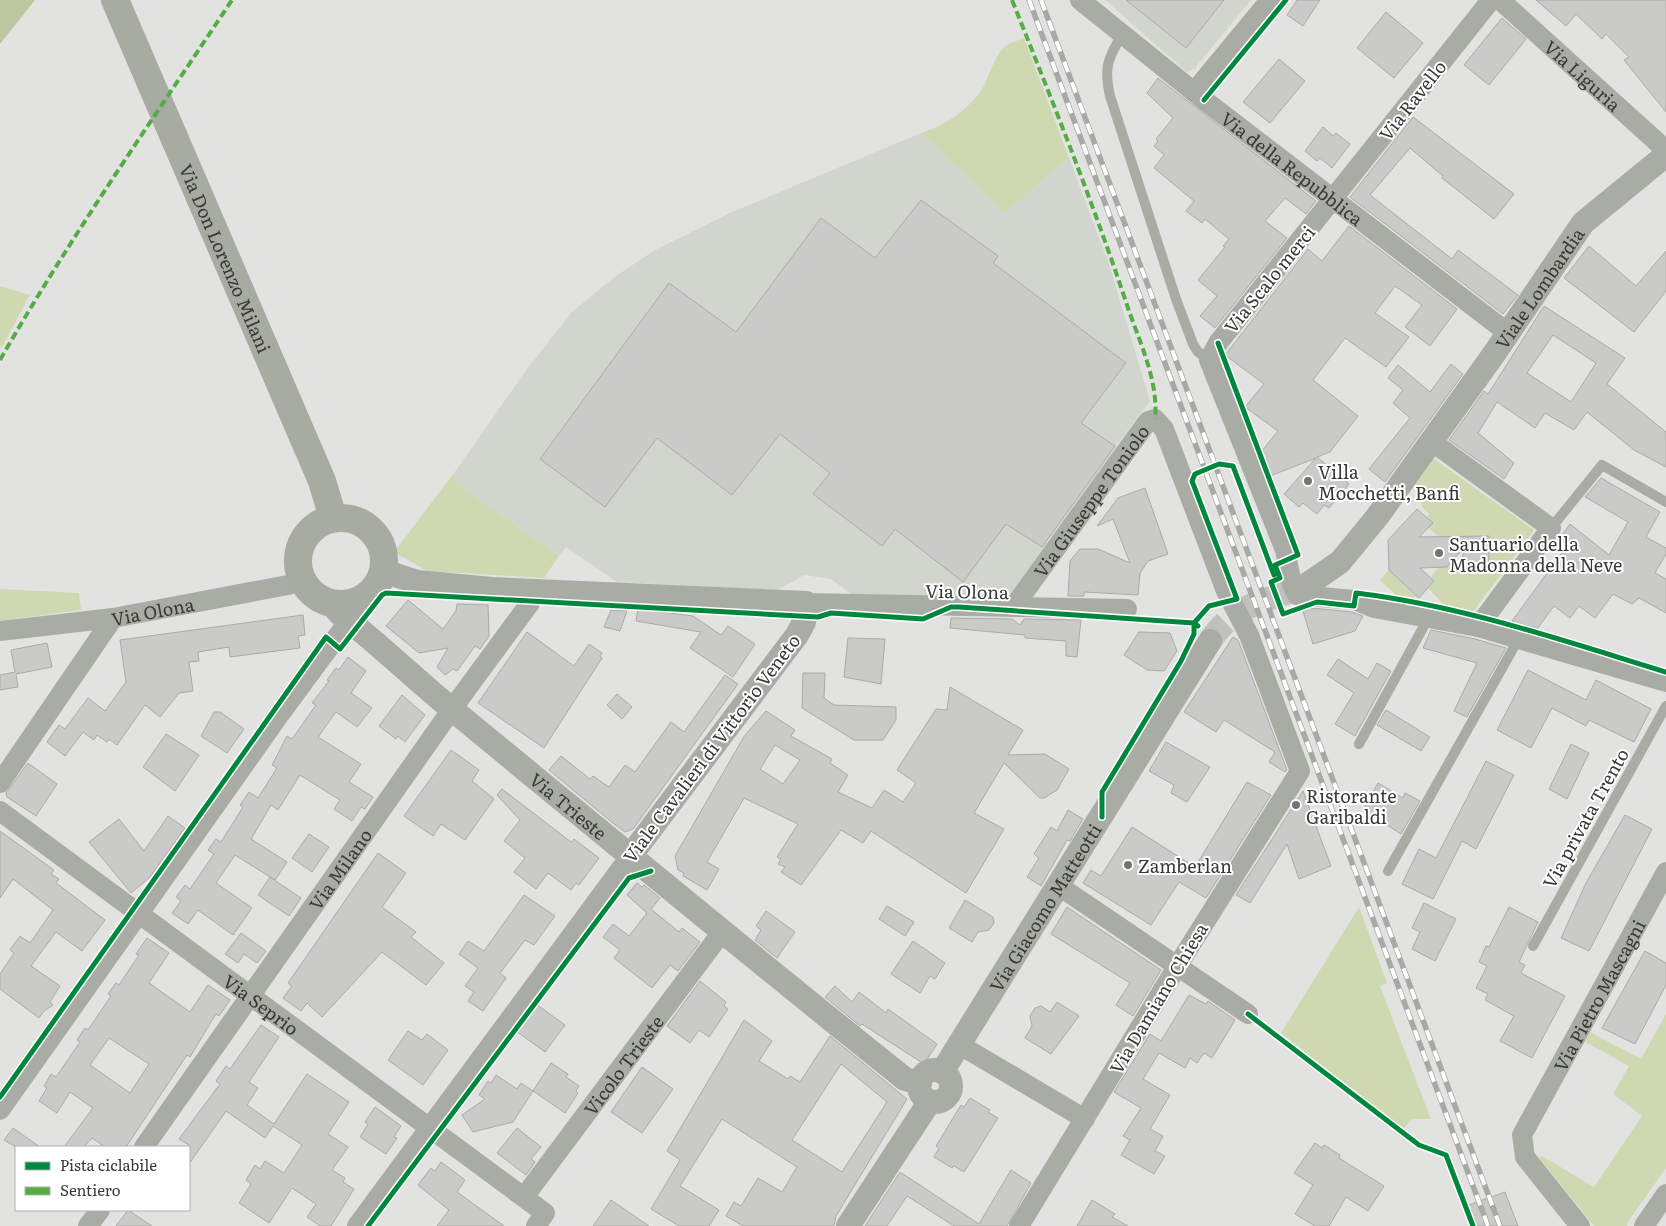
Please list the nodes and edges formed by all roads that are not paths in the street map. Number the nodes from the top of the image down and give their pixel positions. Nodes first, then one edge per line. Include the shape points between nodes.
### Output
1 (115, 0) edge
2 (1080, 0) edge
3 (1270, 0) edge
4 (1491, 0) edge
5 (1500, 0) edge
6 (1122, 35) junction
7 (1194, 92) junction
8 (1666, 150) edge
9 (1666, 155) edge
10 (1333, 200) junction
11 (1508, 332) junction
12 (1209, 360) junction
13 (1432, 441) junction
14 (1666, 502) edge
15 (328, 519) junction
16 (1550, 528) junction
17 (377, 581) junction
18 (304, 582) junction
19 (1311, 582) tunnel mouth
20 (534, 590) junction
21 (330, 602) junction
22 (806, 603) junction
23 (1015, 606) junction
24 (1127, 609) dead end
25 (1429, 617) junction
26 (113, 618) junction
27 (351, 622) junction
28 (1478, 627) junction
29 (0, 631) edge
30 (1519, 638) junction
31 (1210, 641) tunnel mouth
32 (1666, 682) edge
33 (1666, 706) edge
34 (452, 709) junction
35 (1359, 744) dead end
36 (1300, 772) joint
37 (0, 783) edge
38 (0, 811) edge
39 (631, 855) junction
40 (1388, 871) dead end
41 (1666, 872) edge
42 (1059, 886) junction
43 (139, 914) junction
44 (722, 932) junction
45 (1533, 946) dead end
46 (1178, 965) junction
47 (252, 996) junction
48 (1248, 1014) dead end
49 (960, 1045) junction
50 (918, 1088) junction
51 (0, 1110) edge
52 (1085, 1118) junction
53 (429, 1128) junction
54 (145, 1146) edge
55 (1666, 1194) edge
56 (524, 1197) junction
57 (99, 1211) edge
58 (88, 1226) edge
59 (357, 1226) edge
60 (536, 1226) edge
61 (848, 1226) edge
62 (1019, 1226) edge
63 (1580, 1226) edge
64 (1644, 1226) edge

1 - 15 main road, Via Don Lorenzo Milani via 322,481 331,511
2 - 6 street, Via della Repubblica
3 - 7 street
4 - 10 street, Via Ravello
5 - 8 street, Via Liguria
6 - 7 street, Via della Repubblica
6 - 12 lane via 1109,55 1106,76 1110,96 1179,308 1193,344
7 - 10 street, Via della Repubblica
9 - 11 street, Viale Lombardia via 1583,223
10 - 11 street, Via della Repubblica
10 - 12 street, Via Scalo merci via 1218,343
11 - 13 street, Viale Lombardia
12 - 25 street via 1285,550 1292,584 1298,595 1355,600 1374,608
13 - 16 street
13 - 19 street, Viale Lombardia via 1378,517 1340,562
14 - 16 lane via 1602,465
15 - 17 main road via 354,519 375,534 384,558
15 - 18 main road via 317,525 302,545 299,570
16 - 28 street
17 - 20 street, Via Olona
17 - 21 main road via 352,602
17 - 27 street via 365,605
18 - 21 main road via 315,594
18 - 26 street, Via Olona
20 - 22 street, Via Olona
20 - 34 street, Via Milano via 530,603
21 - 27 street, Via Trieste
22 - 23 street, Via Olona
22 - 39 street, Viale Cavalieri di Vittorio Veneto via 804,622 797,635
23 - 24 street, Via Olona
23 - 36 street, Via Giuseppe Toniolo via 1148,421 1155,419 1164,429 1226,591 1249,635
25 - 28 street
25 - 35 lane
26 - 29 street, Via Olona
26 - 37 street
27 - 34 street, Via Trieste
27 - 43 street via 292,698
28 - 30 street
30 - 32 street
30 - 40 lane
31 - 42 street, Via Giacomo Matteotti
33 - 45 lane, Via privata Trento
34 - 39 street, Via Trieste
34 - 47 street, Via Milano
36 - 46 street, Via Damiano Chiesa
38 - 43 street, Via Seprio
39 - 44 street, Via Trieste
39 - 53 street, Viale Cavalieri di Vittorio Veneto
41 - 63 street, Via Pietro Mascagni via 1522,1136 1525,1158
42 - 46 street
42 - 49 street, Via Giacomo Matteotti
43 - 47 street, Via Seprio
43 - 51 street
44 - 50 street, Via Trieste
44 - 56 street, Vicolo Trieste
46 - 48 street
46 - 52 street, Via Damiano Chiesa
47 - 53 street, Via Seprio
47 - 54 street, Via Milano
49 - 50 street, Via Giacomo Matteotti via 942,1072 948,1078 949,1092 939,1101
49 - 52 street
50 - 61 street
52 - 62 street, Via Damiano Chiesa
53 - 56 street, Via Seprio
53 - 59 street, Viale Cavalieri di Vittorio Veneto
55 - 64 street
56 - 60 street, Via Seprio via 545,1213
57 - 58 street

